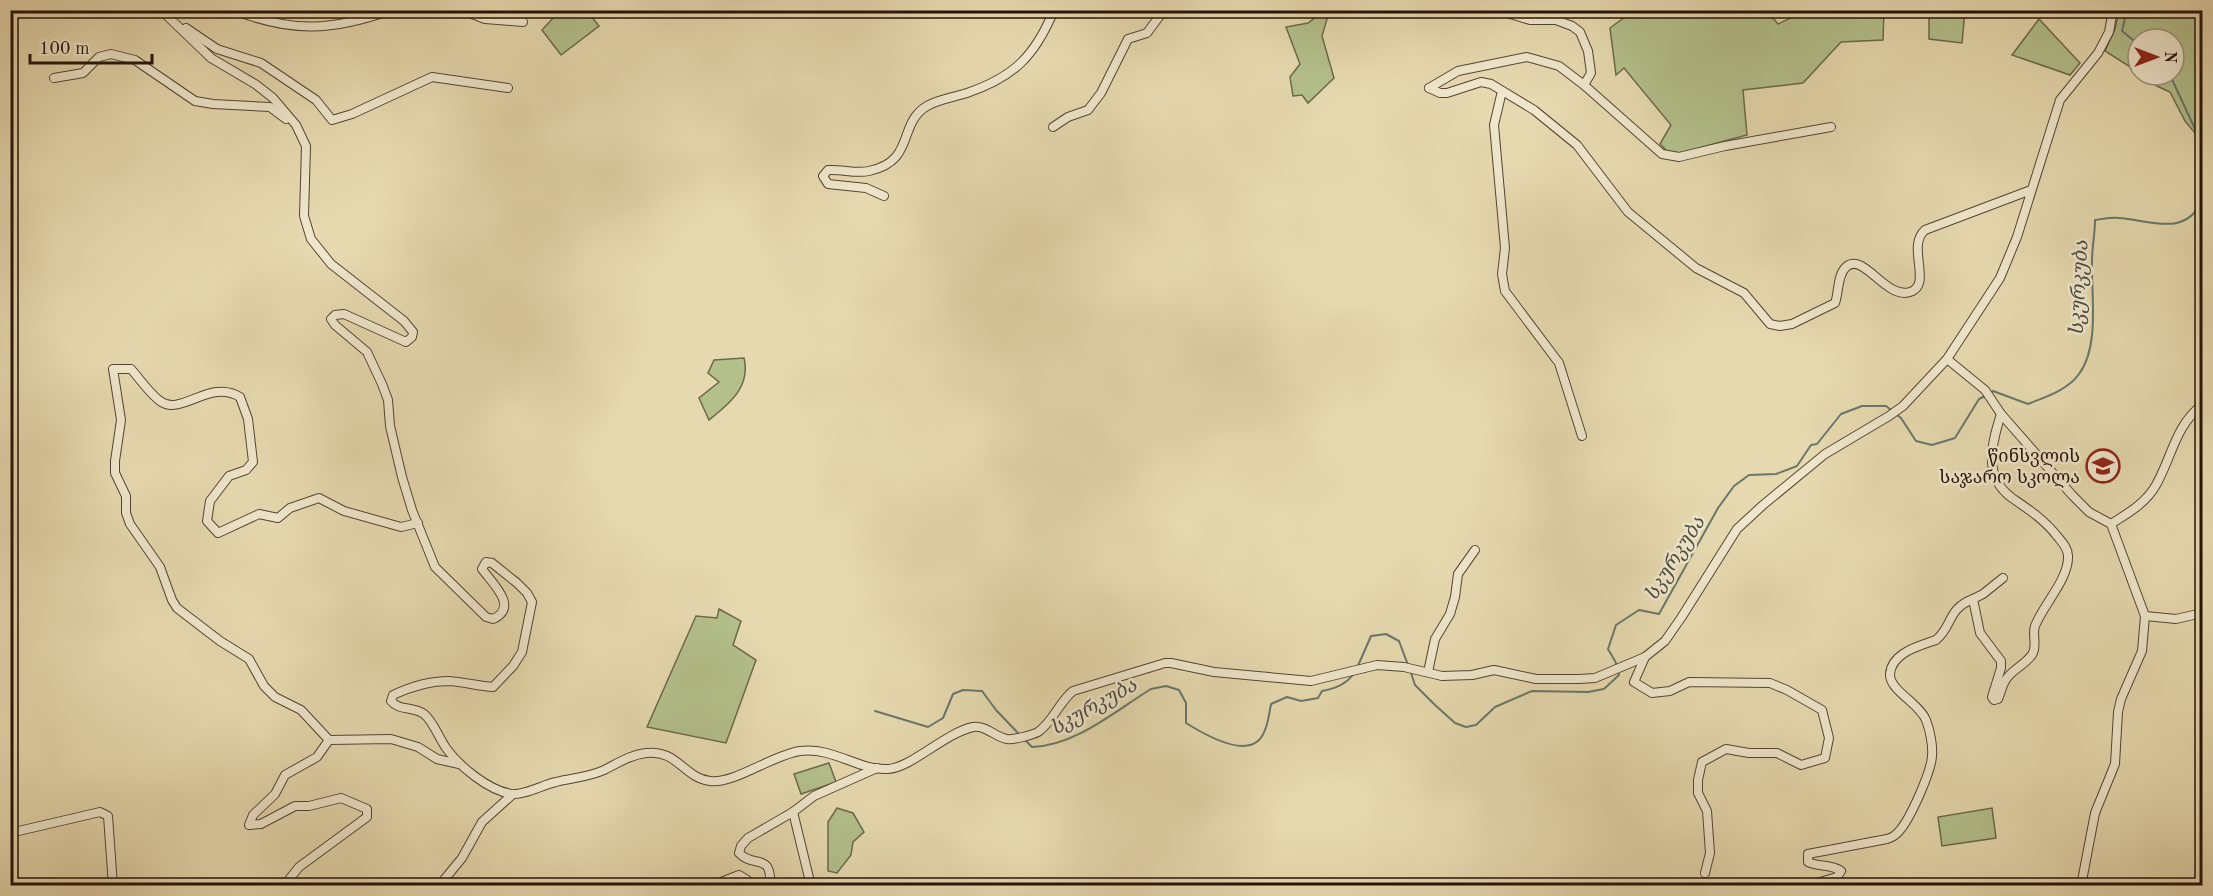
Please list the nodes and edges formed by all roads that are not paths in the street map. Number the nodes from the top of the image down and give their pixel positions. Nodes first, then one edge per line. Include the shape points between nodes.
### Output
1 (162, 10) edge
2 (234, 10) edge
3 (391, 10) edge
4 (462, 10) edge
5 (1054, 10) edge
6 (1164, 10) edge
7 (1497, 10) edge
8 (2113, 10) edge
9 (523, 22) dead end
10 (54, 78) dead end
11 (1584, 85) junction
12 (508, 88) dead end
13 (1502, 91) junction
14 (296, 125) junction
15 (1053, 127) dead end
16 (1831, 128) dead end
17 (2031, 190) junction
18 (884, 196) dead end
19 (1947, 359) junction
20 (2202, 405) edge
21 (2001, 414) junction
22 (1582, 436) dead end
23 (418, 523) junction
24 (2111, 524) junction
25 (1475, 550) dead end
26 (2003, 578) dead end
27 (1972, 599) junction
28 (2202, 613) edge
29 (2145, 616) junction
30 (1645, 657) junction
31 (1428, 672) junction
32 (329, 740) junction
33 (459, 764) junction
34 (876, 768) junction
35 (513, 794) junction
36 (793, 812) junction
37 (10, 833) edge
38 (1705, 873) dead end
39 (43, 885) edge
40 (49, 885) edge
41 (113, 885) edge
42 (284, 885) edge
43 (439, 885) edge
44 (711, 885) edge
45 (750, 885) edge
46 (770, 885) edge
47 (811, 885) edge
48 (1806, 885) edge
49 (2081, 885) edge

1 - 12 street via 217,49 261,63 316,100 332,120 432,77
1 - 14 street via 211,57 273,98
2 - 3 street via 256,20 291,27 357,23
4 - 9 street via 485,19
5 - 18 street via 1037,45 1018,68 921,111 912,120 897,158 867,172 836,169 823,176 828,184 867,188
6 - 15 street via 1147,33 1128,39 1088,110
7 - 11 street via 1530,20 1556,20 1580,32 1591,73
8 - 17 street via 2109,32 2098,53 2060,100
10 - 14 street via 83,73 99,57 111,54 135,60 195,101 270,107
11 - 13 street via 1559,66 1527,57 1458,71 1429,88 1447,93 1481,82
11 - 16 street via 1662,154 1679,157
13 - 17 street via 1534,110 1577,145 1628,212 1666,245 1696,268 1744,293 1770,324 1780,326 1835,303 1841,277 1846,267 1854,264 1864,267 1885,286 1910,292 1920,279 1916,244 1919,235
13 - 22 street via 1494,125 1504,248 1503,284 1559,363
14 - 23 street via 306,146 304,216 311,239 331,264 413,332 406,342 344,314 331,319 367,352 382,384 402,477
17 - 19 street via 2000,278
19 - 21 street via 1985,390
19 - 30 street via 1903,406 1825,454 1737,529 1665,641
20 - 24 street via 2173,442 2156,485 2140,504
21 - 24 street via 2072,495 2089,512
21 - 27 street via 1990,457 1996,479 2010,496 2053,530 2068,556 2067,567 2033,633 2034,650 2007,678 1994,700 2001,661 1980,633
23 - 32 street via 401,527 344,511 319,498 290,508 278,518 259,514 218,533 207,521 210,501 229,476 246,470 253,462 248,419 240,397 211,392 180,405 161,403 131,369 113,369 121,420 116,473 126,496 126,513 160,567 172,600 220,641 249,659 264,686 275,697 301,710
23 - 33 street via 435,567 486,617 493,619 505,609 503,598 482,569 486,562 517,583 532,602 522,652 493,687 440,682 416,686 391,698 395,706 427,717
24 - 29 street
25 - 31 street via 1458,573 1450,614 1435,639
26 - 27 street
27 - 48 street via 1959,606 1936,640 1901,655 1890,675 1893,686 1926,719 1932,754 1919,798 1897,835 1808,854 1808,862 1838,868 1841,873
28 - 29 street via 2176,619
29 - 49 street via 2142,651 2121,699 2115,764 2096,813
30 - 31 street via 1595,678 1536,679 1494,670 1442,676
30 - 38 street via 1634,682 1652,693 1670,691 1689,682 1770,683 1822,710 1829,738 1825,758 1802,765 1777,753 1726,749 1702,762 1698,793 1707,811 1710,853
31 - 34 street via 1377,665 1311,681 1165,663 1073,691 1038,732 1007,739 979,727 972,728 941,741 903,765
32 - 33 street via 391,739
32 - 42 street via 317,757 285,775 249,825 261,824 295,806 341,798 367,810 367,817 298,867
33 - 35 street via 489,785
34 - 35 street via 814,750 786,754 725,780 711,782 696,778 677,760 656,752
34 - 36 street via 814,796
35 - 43 street via 482,822 462,858
36 - 46 street via 741,846 742,856 770,869
36 - 47 street
37 - 41 street via 100,812 108,816
39 - 40 street
44 - 45 street via 739,875

